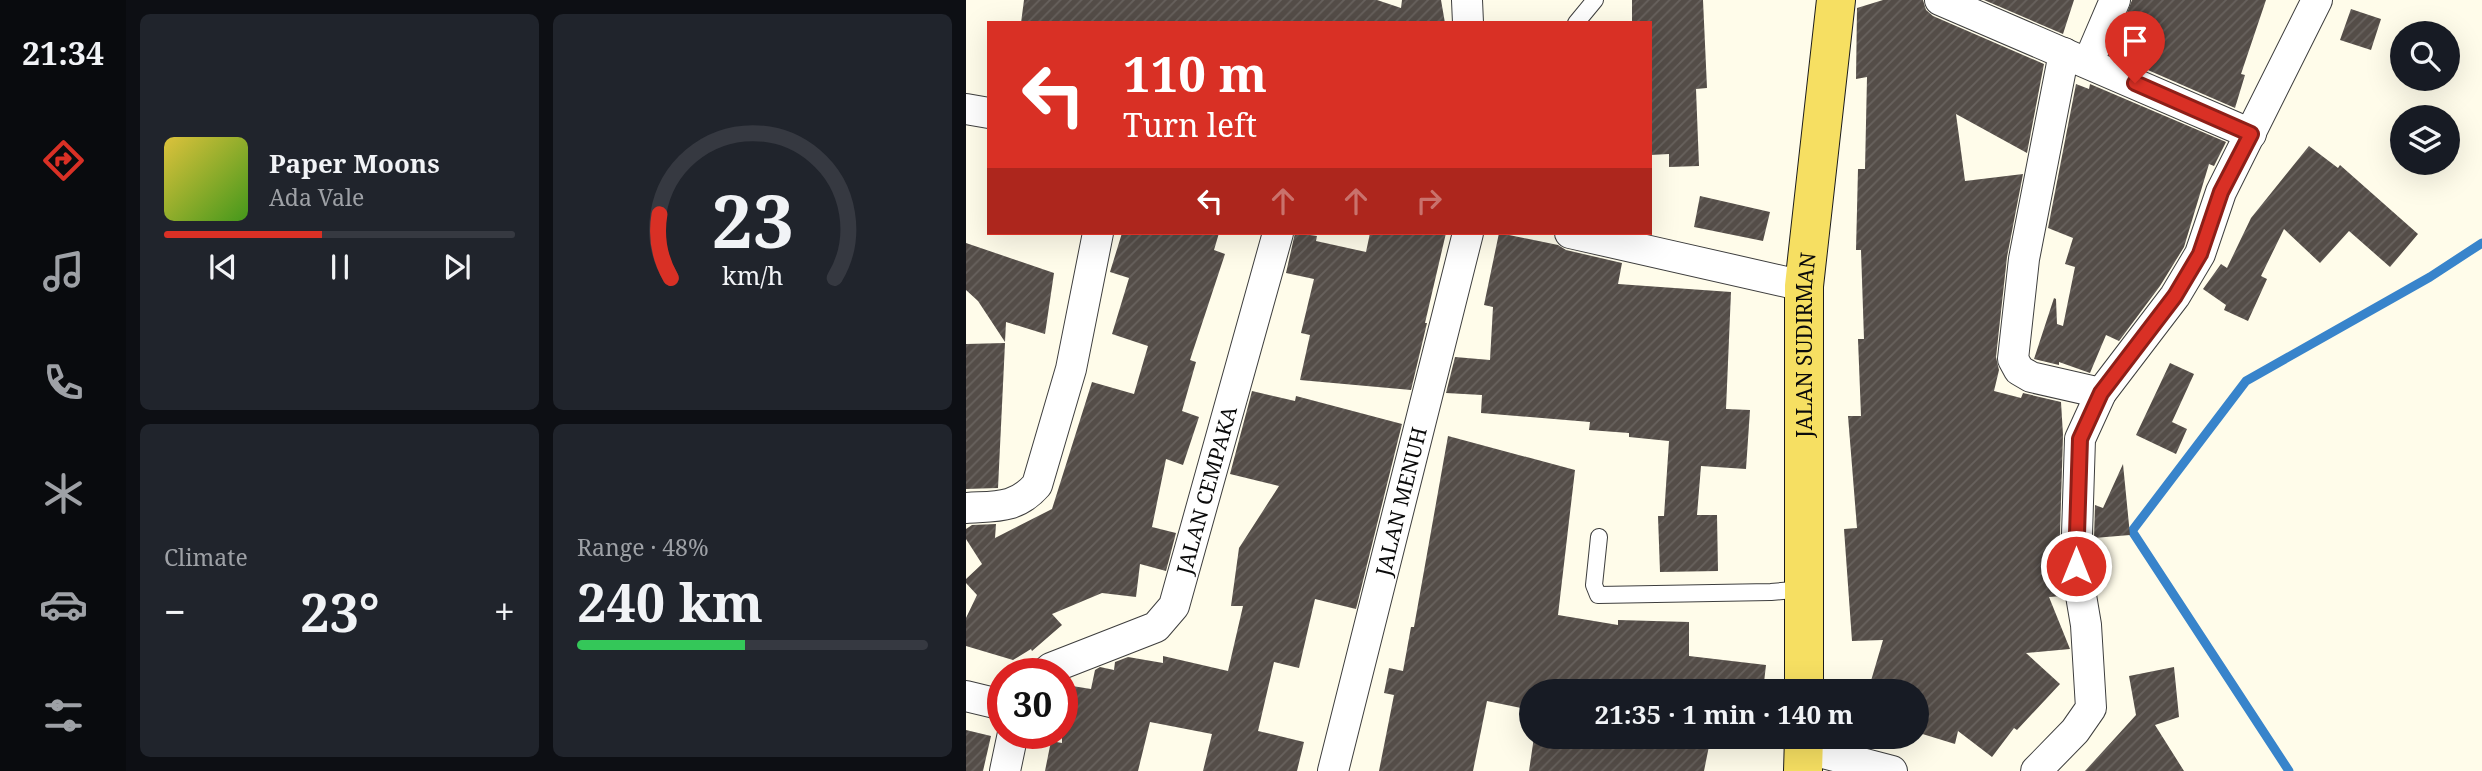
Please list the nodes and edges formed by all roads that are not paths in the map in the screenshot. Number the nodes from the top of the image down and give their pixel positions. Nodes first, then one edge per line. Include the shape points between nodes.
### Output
1 (1467, 0) edge
2 (1595, 0) edge
3 (1836, 0) edge
4 (1940, 0) edge
5 (2115, 0) edge
6 (2317, 0) edge
7 (1468, 21) edge
8 (1578, 21) edge
9 (2076, 58) junction
10 (966, 109) edge
11 (987, 113) edge
12 (2251, 134) junction
13 (1098, 235) edge
14 (1277, 235) edge
15 (1467, 235) edge
16 (1579, 235) edge
17 (1804, 286) junction
18 (2101, 393) junction
19 (966, 509) edge
20 (1599, 537) dead end
21 (1804, 589) junction
22 (1077, 658) edge
23 (1804, 679) edge
24 (966, 696) edge
25 (987, 701) edge
26 (1010, 749) edge
27 (1804, 752) edge
28 (1005, 771) edge
29 (1333, 771) edge
30 (1892, 771) edge
31 (2036, 771) edge

1 - 7 street
2 - 8 lane
3 - 17 main road, JALAN SUDIRMAN
4 - 9 street
5 - 9 street
6 - 12 street
9 - 12 street
9 - 18 street via 2024,259 2013,359 2019,370 2031,377
10 - 11 street
12 - 18 street via 2221,192 2200,254
13 - 19 street via 1071,369 1037,485 1015,504
14 - 22 street, JALAN CEMPAKA via 1174,606 1156,627
15 - 29 street, JALAN MENUH
16 - 17 street
17 - 21 main road, JALAN SUDIRMAN
18 - 31 street via 2080,439 2076,537 2091,708
20 - 21 lane via 1594,585 1598,595
21 - 23 main road, JALAN SUDIRMAN
24 - 25 street
26 - 28 street
27 - 30 street

